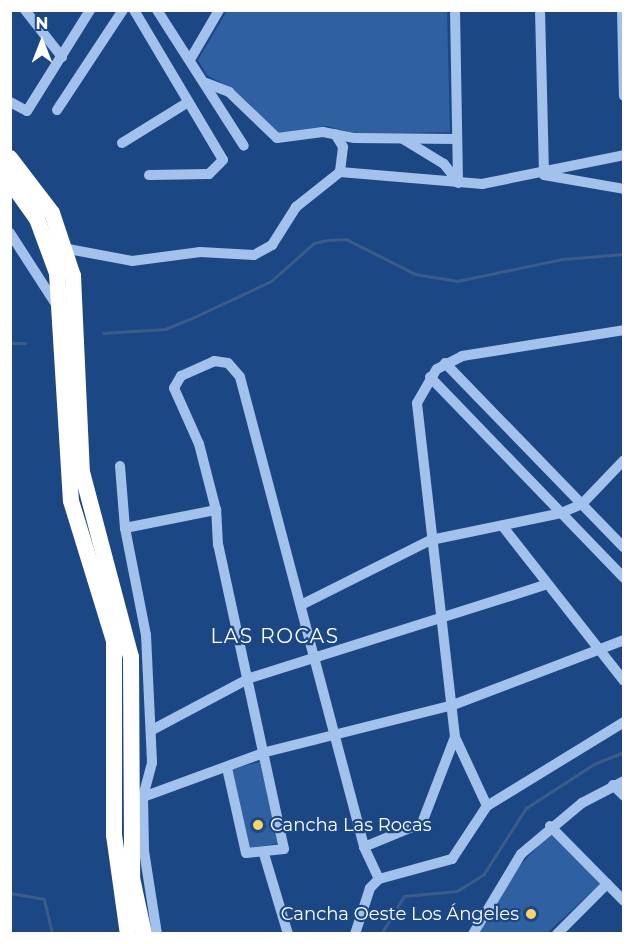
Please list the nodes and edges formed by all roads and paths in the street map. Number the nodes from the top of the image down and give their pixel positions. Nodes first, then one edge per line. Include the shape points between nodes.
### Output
1 (25, 10) edge
2 (90, 10) edge
3 (123, 10) edge
4 (134, 10) edge
5 (157, 10) edge
6 (219, 10) edge
7 (455, 10) edge
8 (540, 10) edge
9 (622, 10) edge
10 (62, 57) junction
11 (190, 58) junction
12 (206, 83) junction
13 (624, 96) edge
14 (10, 102) edge
15 (188, 102) junction
16 (57, 110) dead end
17 (335, 134) junction
18 (399, 137) junction
19 (457, 139) junction
20 (122, 143) dead end
21 (244, 146) dead end
22 (624, 155) edge
23 (10, 158) edge
24 (340, 172) junction
25 (149, 175) dead end
26 (544, 175) junction
27 (10, 181) edge
28 (458, 183) junction
29 (624, 189) edge
30 (10, 233) edge
31 (68, 249) junction
32 (60, 312) junction
33 (624, 330) edge
34 (446, 363) junction
35 (430, 377) junction
36 (624, 460) edge
37 (120, 466) dead end
38 (582, 504) junction
39 (216, 510) junction
40 (561, 513) junction
41 (125, 528) junction
42 (504, 528) junction
43 (431, 540) junction
44 (624, 548) edge
45 (624, 578) edge
46 (545, 585) junction
47 (301, 605) junction
48 (441, 619) junction
49 (624, 640) edge
50 (599, 648) junction
51 (314, 658) junction
52 (250, 678) junction
53 (624, 681) edge
54 (453, 705) junction
55 (624, 722) edge
56 (152, 730) junction
57 (334, 734) junction
58 (455, 736) junction
59 (266, 752) junction
60 (227, 768) junction
61 (618, 783) edge
62 (624, 796) edge
63 (143, 797) junction
64 (487, 806) junction
65 (550, 826) junction
66 (364, 847) junction
67 (264, 854) junction
68 (379, 879) junction
69 (607, 884) junction
70 (624, 901) edge
71 (283, 931) edge
72 (128, 933) edge
73 (144, 933) edge
74 (157, 933) edge
75 (355, 933) edge
76 (473, 933) edge
77 (557, 933) edge

1 - 10 street
2 - 10 street
3 - 16 street
4 - 15 street
5 - 11 street
6 - 11 street
7 - 19 street
8 - 26 street
9 - 13 street
10 - 14 street via 27,111
11 - 12 street
12 - 17 street via 229,92 278,138
12 - 21 street
15 - 20 street
15 - 25 street via 224,160 209,174
17 - 18 street
17 - 24 street via 343,147
18 - 19 street
18 - 28 street via 444,164
19 - 28 street
22 - 26 street
23 - 31 highway via 39,192
24 - 28 street
24 - 31 street via 296,207 272,245 254,255 200,252 132,261
26 - 28 street
26 - 29 street
27 - 32 highway via 49,245
30 - 32 street
31 - 73 highway via 77,300 82,472 131,657 132,878
32 - 72 highway via 71,501 114,641 114,834
33 - 34 street
34 - 35 street
34 - 38 street
35 - 40 street
35 - 43 street via 417,403
36 - 38 street
37 - 41 street
38 - 40 street
38 - 44 street
39 - 41 street
39 - 47 street via 199,444 174,387 181,376 214,361 228,363 240,377
39 - 52 street via 218,545
40 - 42 street
40 - 45 street
41 - 56 street via 146,635
42 - 43 street
42 - 46 street
43 - 47 street
43 - 48 street
46 - 48 street
46 - 50 street
47 - 51 street
48 - 51 street
48 - 54 street
49 - 50 street
50 - 53 street
50 - 54 street
51 - 52 street
51 - 57 street
52 - 56 street
52 - 59 street
54 - 57 street
54 - 58 street
55 - 64 street
56 - 63 street via 152,763
57 - 59 street
57 - 66 street
58 - 64 street
58 - 66 street via 422,823
59 - 60 street
59 - 67 street via 284,849
60 - 63 street
60 - 67 street via 246,853
61 - 62 street
61 - 65 street
63 - 74 street via 147,891
64 - 68 street via 452,859
65 - 69 street
65 - 76 street via 521,854
66 - 68 street
67 - 71 street
68 - 75 street via 370,888
69 - 70 street
69 - 77 street

